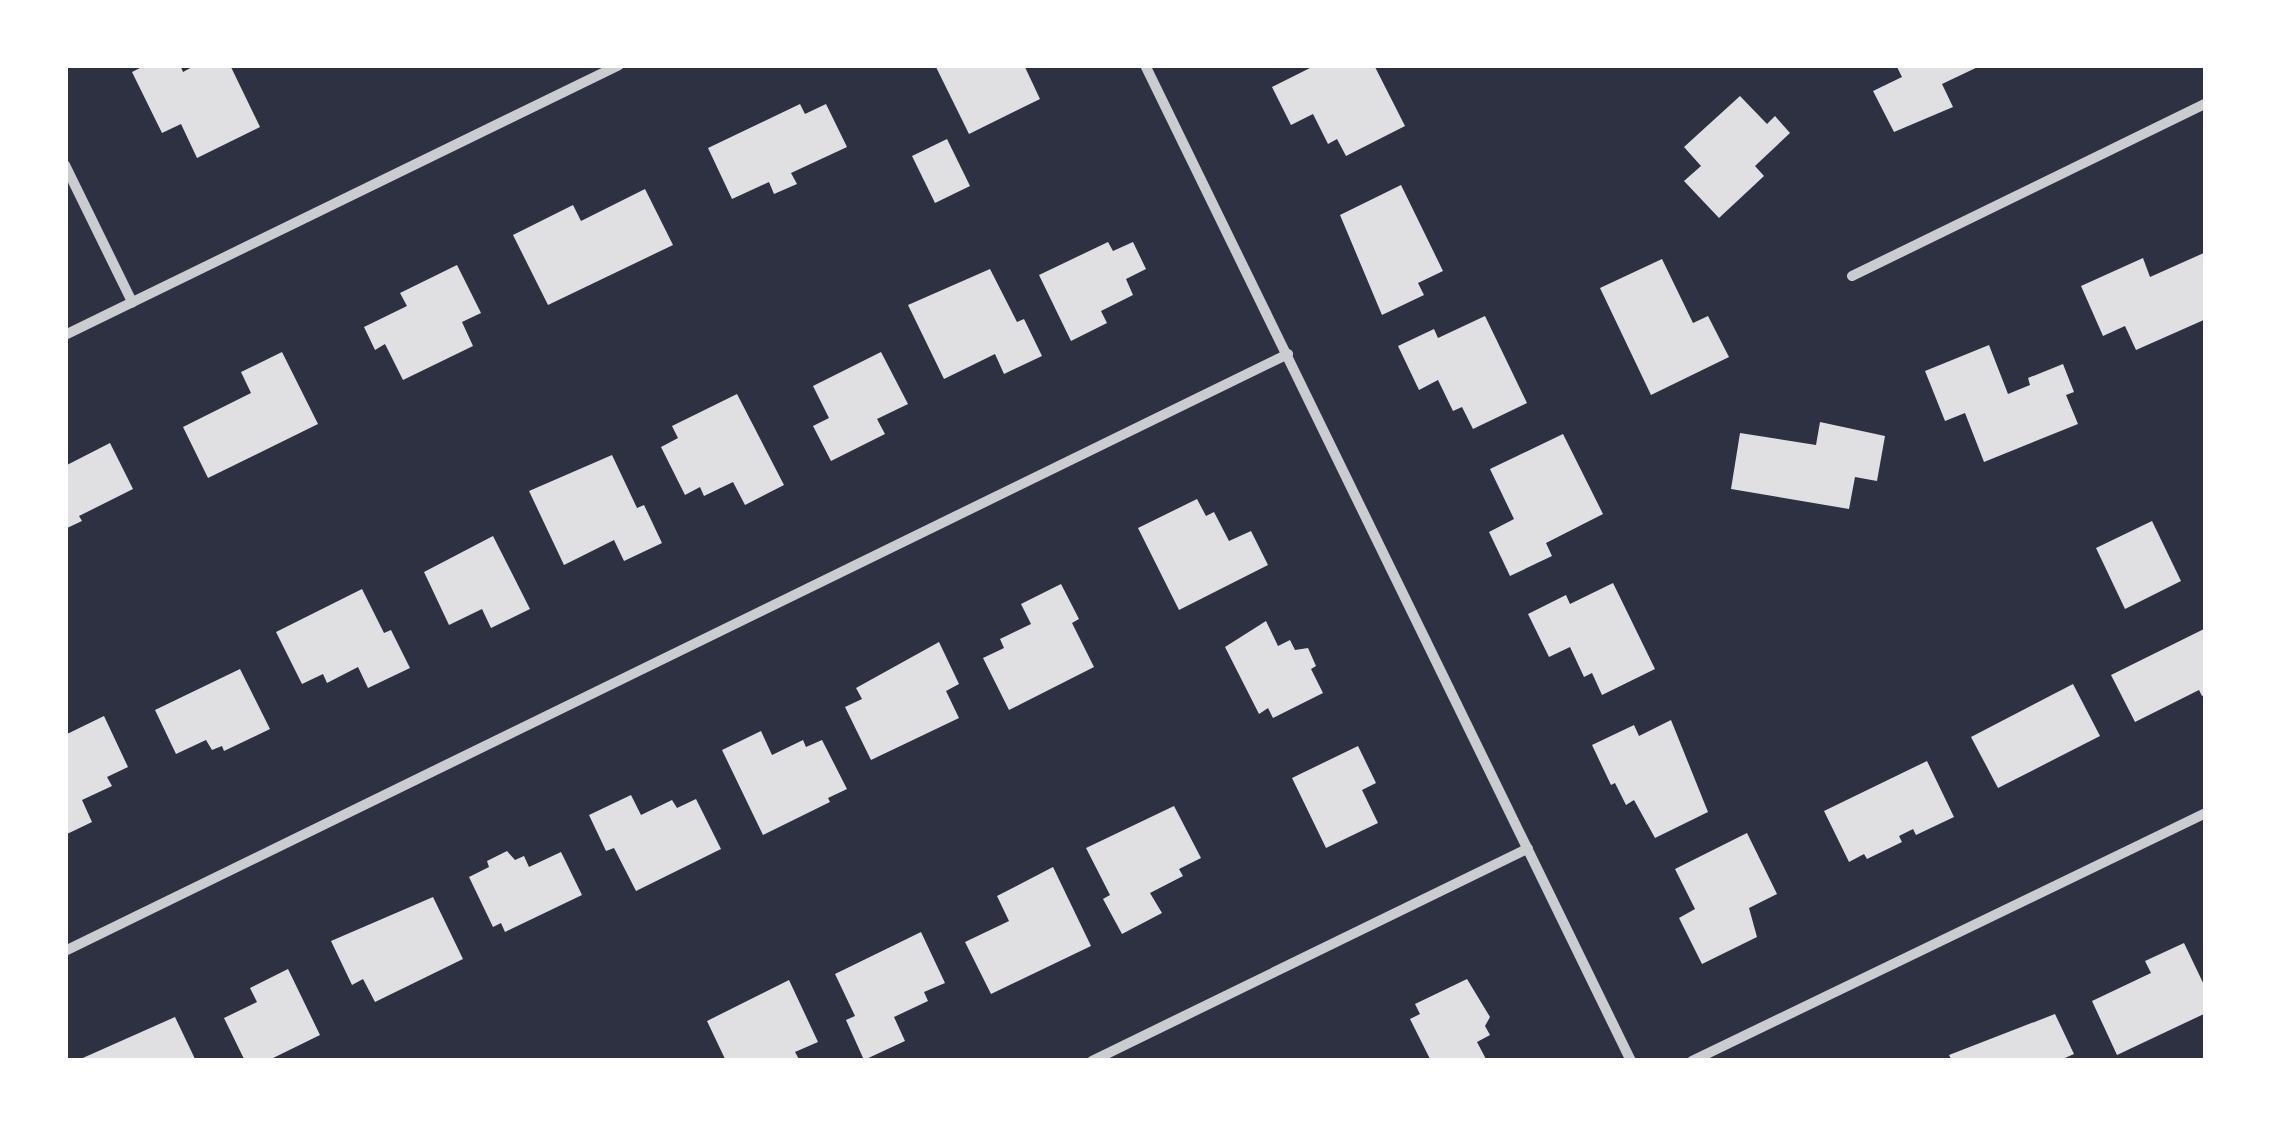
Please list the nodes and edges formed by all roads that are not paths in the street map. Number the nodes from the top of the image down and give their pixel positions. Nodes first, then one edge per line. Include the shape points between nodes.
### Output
1 (619, 65) edge
2 (1145, 65) edge
3 (2206, 104) edge
4 (65, 165) edge
5 (1852, 276) dead end
6 (132, 302) junction
7 (65, 335) edge
8 (1288, 354) junction
9 (2206, 813) edge
10 (1528, 848) junction
11 (65, 951) edge
12 (1092, 1061) edge
13 (1631, 1061) edge
14 (1692, 1061) edge

1 - 6 street
2 - 8 street
3 - 5 street
4 - 6 street
6 - 7 street
8 - 10 street
8 - 11 street
9 - 14 street
10 - 12 street
10 - 13 street

